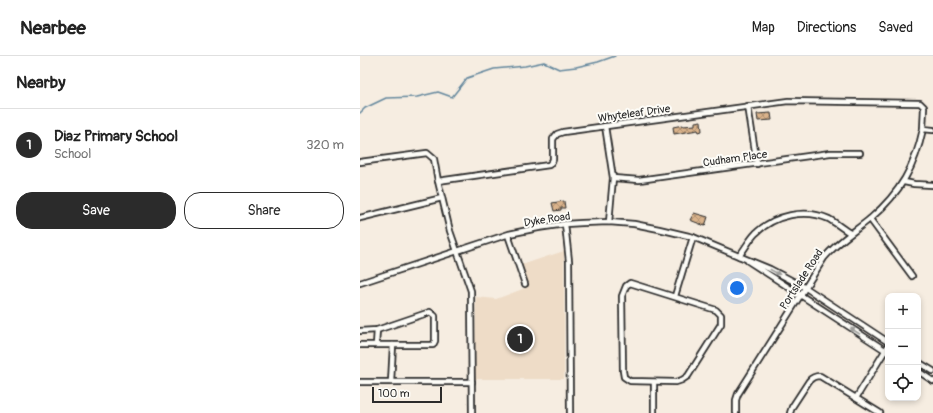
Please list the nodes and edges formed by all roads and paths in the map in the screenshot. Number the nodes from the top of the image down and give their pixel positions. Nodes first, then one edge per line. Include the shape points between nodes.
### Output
1 (748, 106) junction
2 (605, 126) junction
3 (923, 129) junction
4 (933, 130) edge
5 (860, 153) dead end
6 (360, 162) edge
7 (757, 164) junction
8 (612, 178) junction
9 (438, 181) junction
10 (904, 182) junction
11 (933, 185) edge
12 (442, 198) junction
13 (360, 218) edge
14 (870, 219) junction
15 (609, 222) junction
16 (565, 224) junction
17 (850, 233) junction
18 (508, 235) junction
19 (693, 237) junction
20 (458, 251) junction
21 (739, 256) junction
22 (912, 276) dead end
23 (360, 283) edge
24 (525, 284) dead end
25 (806, 288) junction
26 (675, 296) junction
27 (800, 296) junction
28 (376, 330) junction
29 (360, 331) edge
30 (885, 340) edge
31 (360, 345) edge
32 (376, 345) junction
33 (393, 345) junction
34 (885, 349) edge
35 (885, 353) edge
36 (921, 364) edge
37 (933, 371) edge
38 (921, 373) edge
39 (933, 381) edge
40 (360, 382) edge
41 (391, 382) junction
42 (472, 382) junction
43 (654, 382) junction
44 (856, 398) junction
45 (472, 413) edge
46 (570, 413) edge
47 (654, 413) edge
48 (736, 413) edge
49 (790, 413) edge
50 (880, 413) edge

1 - 2 street, Whyteleaf Drive
1 - 3 street, Whyteleaf Drive via 797,100 920,103 924,107
1 - 7 street
2 - 8 street
2 - 9 street, Whyteleaf Drive via 557,134 552,141 553,160 546,166
3 - 4 street
3 - 10 street, Portslade Road via 916,157
5 - 7 street, Cudham Place via 830,153
6 - 9 street via 427,153 434,159
7 - 8 street, Cudham Place via 639,180
8 - 15 street
9 - 12 street
10 - 11 street
10 - 14 street, Portslade Road via 894,196
12 - 13 street
12 - 20 street
14 - 17 street, Portslade Road
14 - 22 street
15 - 16 street, Dyke Road
15 - 19 street, Dyke Road via 659,228
16 - 18 street, Dyke Road
16 - 46 street via 570,261
17 - 21 street via 824,218 811,214 792,215 762,229 753,236
17 - 25 street, Portslade Road via 830,251
18 - 20 street, Dyke Road
18 - 24 street
19 - 21 street, Dyke Road
19 - 26 street
20 - 23 street, Dyke Road
20 - 42 street via 472,297
21 -> 25 street, Dyke Road
21 - 27 street, Dyke Road
25 - 27 street, Portslade Road
25 - 30 street, Dyke Road
26 - 43 street via 716,310 721,315 722,322 685,379 676,382
26 - 43 street via 633,283 627,284 623,291 623,375 630,381
34 -> 27 street, Dyke Road
27 - 48 street, Portslade Road via 738,394
28 - 29 street
28 - 32 street
28 - 33 street via 428,312 433,313 434,344
31 - 32 street
32 - 33 street
33 - 41 street
35 - 44 street
36 - 37 street
38 - 39 street
40 - 41 street
41 - 42 street
42 - 45 street
43 - 47 street
44 - 49 street via 820,376 814,376
44 - 50 street

